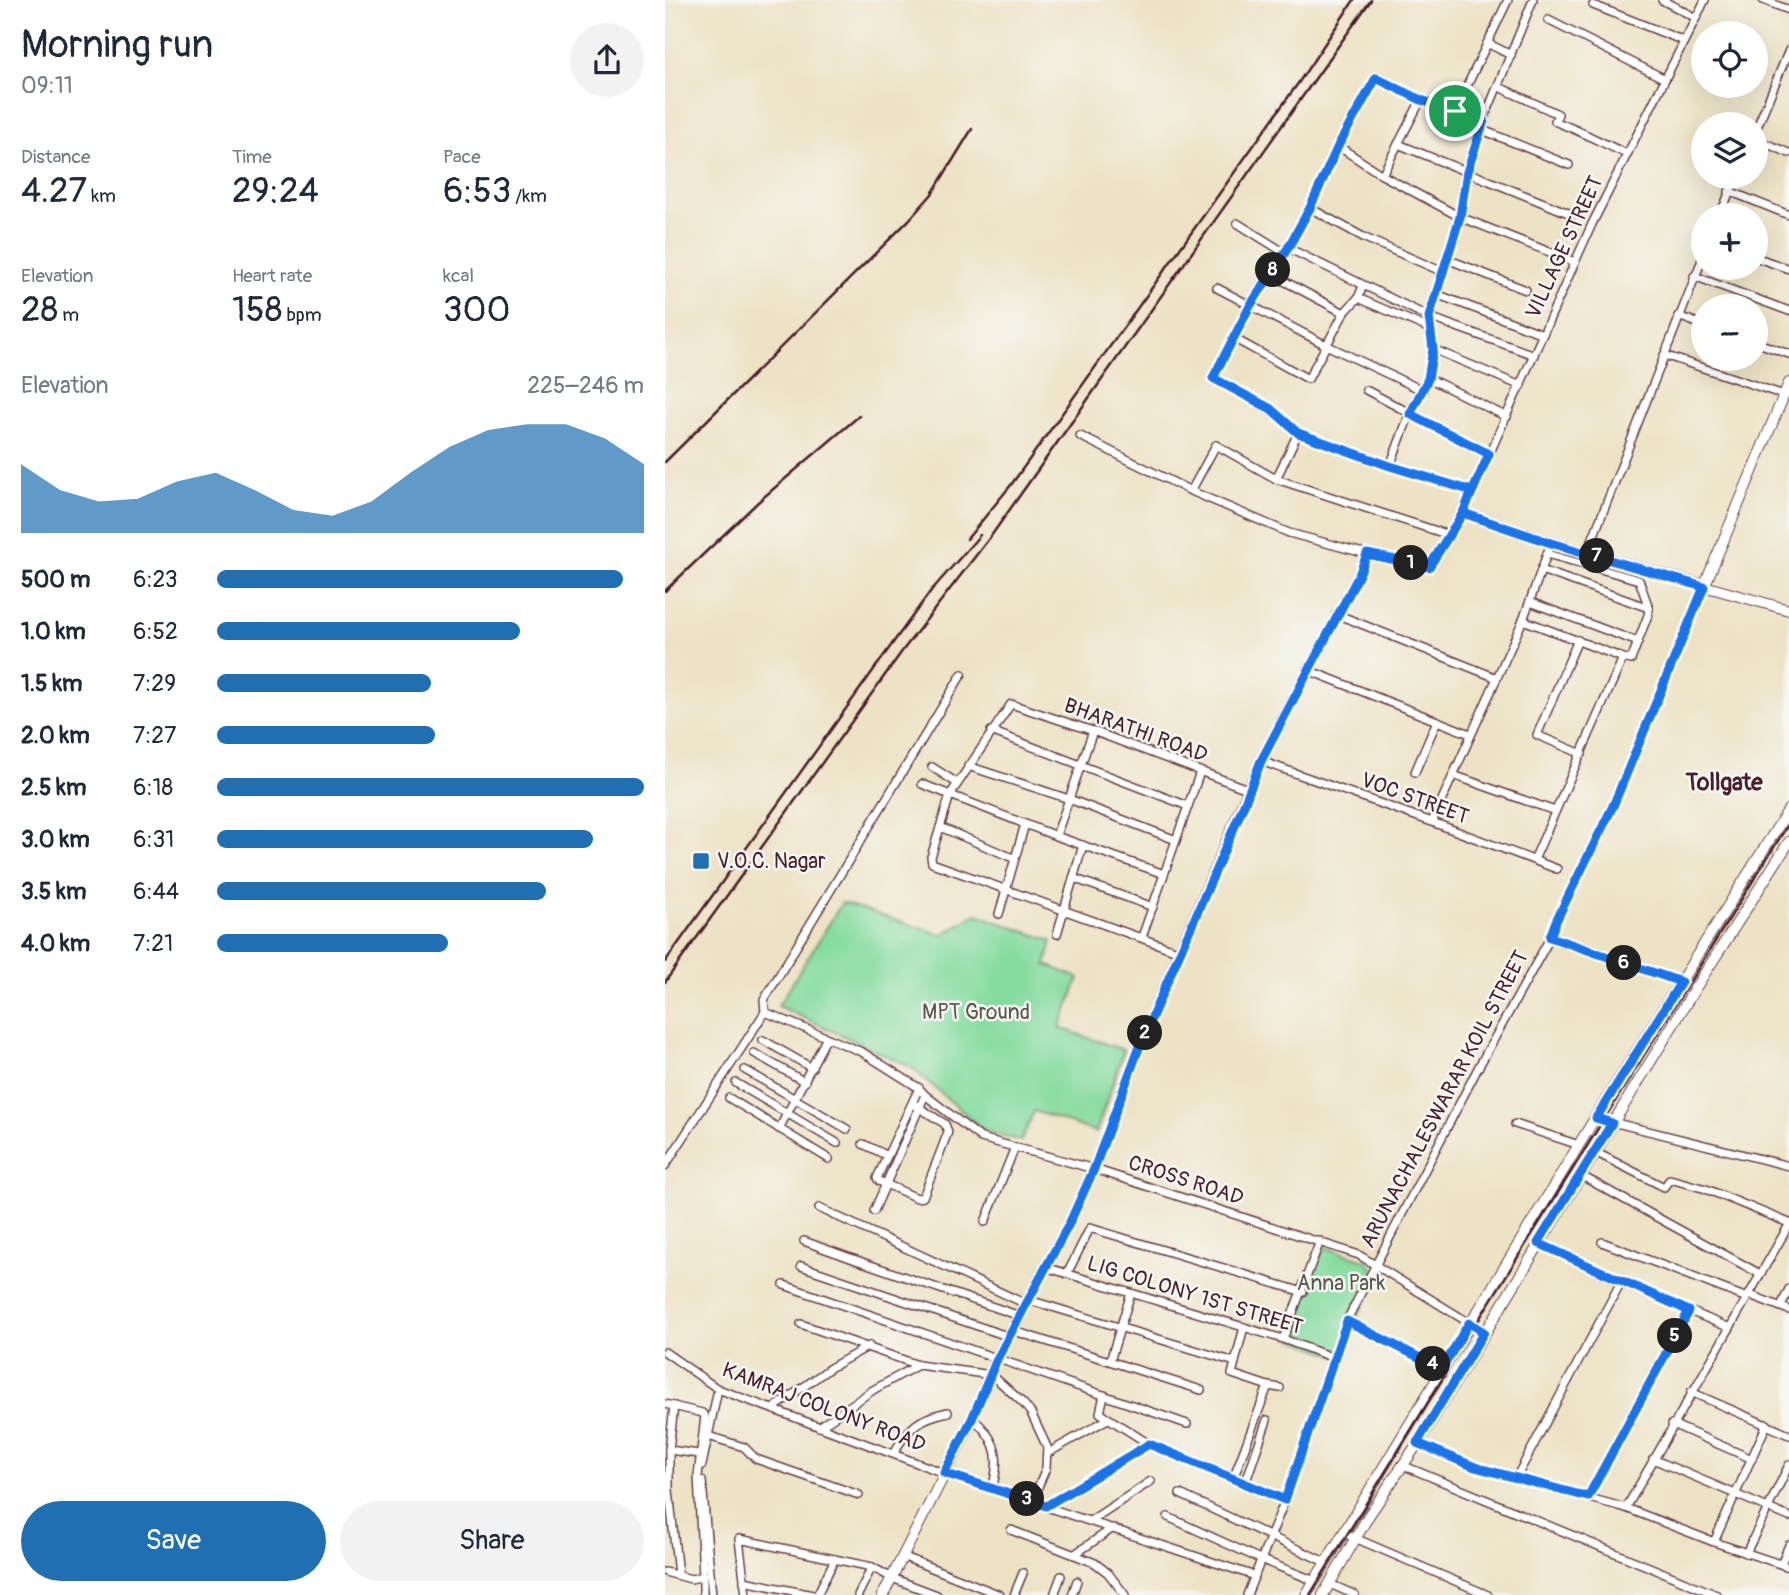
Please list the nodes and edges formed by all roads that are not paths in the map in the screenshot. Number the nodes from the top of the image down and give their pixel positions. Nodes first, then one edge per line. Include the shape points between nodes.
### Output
1 (1508, 0) edge
2 (1533, 0) edge
3 (1662, 0) edge
4 (1705, 0) edge
5 (1763, 0) edge
6 (1593, 5) dead end
7 (1789, 10) edge
8 (1696, 18) junction
9 (1548, 20) dead end
10 (1684, 41) junction
11 (1487, 44) junction
12 (1789, 50) edge
13 (1511, 55) junction
14 (1665, 79) junction
15 (1499, 87) junction
16 (1421, 100) junction
17 (1455, 111) junction
18 (1763, 112) edge
19 (1484, 120) junction
20 (1480, 129) junction
21 (1398, 144) junction
22 (1768, 144) edge
23 (1338, 146) junction
24 (1789, 153) edge
25 (1627, 154) junction
26 (1569, 165) dead end
27 (1467, 172) junction
28 (1382, 175) junction
29 (1729, 191) joint
30 (1724, 203) edge
31 (1310, 208) junction
32 (1571, 214) dead end
33 (1789, 215) edge
34 (1460, 217) junction
35 (1237, 223) dead end
36 (1286, 250) junction
37 (1447, 260) junction
38 (1575, 262) junction
39 (1768, 262) edge
40 (1789, 269) edge
41 (1443, 272) junction
42 (1271, 274) junction
43 (1692, 280) edge
44 (1705, 280) edge
45 (1363, 286) junction
46 (1217, 288) dead end
47 (1526, 290) dead end
48 (1436, 294) junction
49 (1358, 298) junction
50 (1250, 306) junction
51 (1789, 311) edge
52 (1344, 313) junction
53 (1678, 316) junction
54 (1429, 317) junction
55 (1691, 321) edge
56 (1430, 330) junction
57 (1543, 334) junction
58 (1235, 339) junction
59 (1327, 345) junction
60 (1768, 347) edge
61 (1433, 349) junction
62 (1789, 354) edge
63 (1534, 355) junction
64 (1664, 355) junction
65 (1428, 378) junction
66 (1789, 383) edge
67 (1521, 386) junction
68 (1366, 390) dead end
69 (1424, 391) junction
70 (1784, 395) junction
71 (1410, 414) junction
72 (1507, 417) junction
73 (1298, 433) junction
74 (1080, 436) dead end
75 (1489, 454) junction
76 (1390, 466) junction
77 (1276, 479) junction
78 (1191, 491) junction
79 (1472, 491) junction
80 (1463, 513) junction
81 (1449, 535) junction
82 (1551, 543) junction
83 (1587, 553) junction
84 (1367, 554) junction
85 (1547, 554) junction
86 (1541, 570) junction
87 (1704, 587) junction
88 (1529, 602) junction
89 (1649, 608) junction
90 (1789, 610) edge
91 (1336, 614) junction
92 (1523, 620) junction
93 (1578, 640) junction
94 (1638, 642) junction
95 (1623, 658) junction
96 (1308, 670) junction
97 (962, 674) dead end
98 (1497, 678) junction
99 (1437, 721) junction
100 (992, 731) junction
101 (1093, 731) junction
102 (1471, 734) junction
103 (1582, 754) junction
104 (1261, 761) junction
105 (1082, 764) junction
106 (968, 766) junction
107 (932, 767) dead end
108 (1200, 772) junction
109 (1415, 772) dead end
110 (1453, 775) junction
111 (957, 783) junction
112 (922, 784) dead end
113 (1249, 790) junction
114 (950, 795) junction
115 (1069, 799) junction
116 (1188, 806) junction
117 (1789, 810) edge
118 (1555, 811) junction
119 (1432, 822) junction
120 (1025, 824) junction
121 (940, 827) junction
122 (1056, 836) junction
123 (1176, 840) junction
124 (1789, 842) edge
125 (1083, 845) junction
126 (1013, 858) junction
127 (1534, 860) junction
128 (1557, 869) dead end
129 (1164, 874) junction
130 (1073, 878) junction
131 (1005, 889) junction
132 (1153, 907) junction
133 (1063, 912) junction
134 (999, 914) dead end
135 (1057, 934) dead end
136 (1142, 937) junction
137 (1550, 937) junction
138 (1180, 952) junction
139 (1681, 982) junction
140 (765, 1012) junction
141 (826, 1039) junction
142 (763, 1040) dead end
143 (754, 1053) dead end
144 (812, 1068) junction
145 (745, 1070) dead end
146 (805, 1082) junction
147 (736, 1083) dead end
148 (919, 1088) junction
149 (925, 1095) junction
150 (729, 1098) dead end
151 (795, 1100) junction
152 (915, 1105) junction
153 (787, 1114) junction
154 (1596, 1118) junction
155 (1612, 1123) junction
156 (1515, 1124) dead end
157 (779, 1129) junction
158 (847, 1129) dead end
159 (837, 1143) dead end
160 (863, 1144) dead end
161 (1579, 1145) junction
162 (1015, 1147) junction
163 (1595, 1152) junction
164 (886, 1155) junction
165 (829, 1159) dead end
166 (665, 1166) edge
167 (1789, 1166) edge
168 (1094, 1169) junction
169 (1580, 1175) junction
170 (886, 1184) junction
171 (819, 1208) dead end
172 (874, 1211) dead end
173 (985, 1222) dead end
174 (1789, 1226) edge
175 (804, 1241) dead end
176 (1320, 1241) junction
177 (1602, 1242) dead end
178 (1538, 1243) junction
179 (1382, 1254) junction
180 (1365, 1258) junction
181 (801, 1266) dead end
182 (1045, 1267) junction
183 (1375, 1267) junction
184 (1067, 1274) junction
185 (1760, 1275) junction
186 (1621, 1282) junction
187 (784, 1284) dead end
188 (1789, 1289) edge
189 (1303, 1292) junction
190 (1131, 1293) junction
191 (1749, 1296) junction
192 (1028, 1302) junction
193 (1785, 1308) edge
194 (1689, 1311) junction
195 (1020, 1316) junction
196 (1347, 1321) junction
197 (1469, 1323) junction
198 (801, 1324) dead end
199 (1120, 1327) junction
200 (1244, 1327) junction
201 (1730, 1328) junction
202 (1484, 1332) junction
203 (1012, 1334) junction
204 (1283, 1339) junction
205 (869, 1346) junction
206 (665, 1352) edge
207 (1334, 1358) junction
208 (997, 1359) junction
209 (1110, 1361) junction
210 (1235, 1362) junction
211 (918, 1364) junction
212 (1442, 1369) junction
213 (992, 1375) junction
214 (1268, 1386) junction
215 (1280, 1388) dead end
216 (718, 1389) junction
217 (1201, 1390) dead end
218 (1691, 1392) junction
219 (1104, 1395) junction
220 (665, 1404) edge
221 (674, 1406) junction
222 (775, 1408) junction
223 (947, 1412) dead end
224 (1108, 1419) junction
225 (1267, 1420) dead end
226 (978, 1423) dead end
227 (1187, 1424) dead end
228 (1672, 1424) junction
229 (1767, 1424) junction
230 (819, 1427) junction
231 (1789, 1435) edge
232 (708, 1436) junction
233 (1417, 1443) junction
234 (1149, 1444) junction
235 (669, 1450) junction
236 (894, 1452) junction
237 (1048, 1453) junction
238 (699, 1454) junction
239 (1653, 1459) junction
240 (1752, 1459) junction
241 (1402, 1465) junction
242 (1789, 1465) edge
243 (944, 1473) junction
244 (1516, 1478) junction
245 (1233, 1479) junction
246 (1151, 1481) dead end
247 (1245, 1484) junction
248 (992, 1489) junction
249 (667, 1490) edge
250 (1180, 1493) dead end
251 (1736, 1493) junction
252 (859, 1495) dead end
253 (1588, 1497) junction
254 (1285, 1500) junction
255 (1032, 1501) junction
256 (1046, 1506) junction
257 (1626, 1508) junction
258 (1769, 1508) junction
259 (1168, 1517) dead end
260 (1789, 1517) edge
261 (1090, 1521) junction
262 (669, 1522) edge
263 (1113, 1528) junction
264 (1011, 1530) dead end
265 (1343, 1533) junction
266 (1271, 1536) junction
267 (1355, 1539) junction
268 (1714, 1542) junction
269 (1789, 1545) edge
270 (1746, 1553) junction
271 (1075, 1554) junction
272 (902, 1556) junction
273 (835, 1559) junction
274 (1260, 1559) junction
275 (1325, 1562) junction
276 (1785, 1566) edge
277 (872, 1567) junction
278 (665, 1572) edge
279 (1023, 1573) dead end
280 (678, 1575) junction
281 (703, 1576) junction
282 (1061, 1576) dead end
283 (1255, 1576) junction
284 (892, 1578) junction
285 (744, 1581) junction
286 (1077, 1581) dead end
287 (1315, 1581) junction
288 (1330, 1584) junction
289 (703, 1595) edge
290 (712, 1595) edge
291 (746, 1595) edge
292 (815, 1595) edge
293 (858, 1595) edge
294 (883, 1595) edge
295 (937, 1595) edge
296 (1000, 1595) edge
297 (1014, 1595) edge
298 (1054, 1595) edge
299 (1072, 1595) edge
300 (1125, 1595) edge
301 (1247, 1595) edge
302 (1306, 1595) edge
303 (1323, 1595) edge
304 (1355, 1595) edge
305 (1488, 1595) edge
306 (1717, 1595) edge

1 - 11 street
2 - 13 street
3 - 8 street
4 - 8 street, VILLAGE STREET
5 - 7 street
6 - 10 street
8 - 10 street, VILLAGE STREET
9 - 14 street
10 - 14 street, VILLAGE STREET
11 - 13 street
11 - 17 street
12 - 18 street
13 - 15 street
14 - 25 street, VILLAGE STREET
15 - 19 street
15 - 25 street via 1558,114 1555,121
16 - 17 street
16 - 21 street
16 - 23 street via 1376,78
17 - 19 street
19 - 20 street
20 - 26 street
20 - 27 street
21 - 27 street
21 - 28 street
22 - 24 street
23 - 28 street
23 - 31 street
25 - 38 street, VILLAGE STREET
27 - 32 street
27 - 34 street
28 - 34 street
29 - 30 street
29 - 33 street
31 - 36 street
31 - 41 street
34 - 37 street
34 - 38 street
35 - 36 street
36 - 42 street
36 - 45 street
37 - 41 street
37 - 47 street
38 - 57 street, VILLAGE STREET
39 - 40 street
41 - 48 street
42 - 50 street
42 - 52 street
43 - 53 street
44 - 51 street
45 - 49 street
45 - 54 street
46 - 50 street
48 - 54 street
48 - 57 street
49 - 52 street
49 - 56 street
50 - 58 street
50 - 59 street
52 - 59 street
53 - 55 street
53 - 64 street
54 - 56 street
54 - 63 street
56 - 61 street
57 - 63 street, VILLAGE STREET
58 - 59 street via 1308,379
58 - 73 street via 1213,378 1271,409
59 - 69 street
60 - 62 street
61 - 65 street
61 - 67 street
63 - 67 street, VILLAGE STREET
64 - 70 street
64 - 83 street
65 - 69 street
65 - 72 street
66 - 70 street
67 - 72 street, VILLAGE STREET
68 - 71 street
69 - 71 street
70 - 87 street
71 - 75 street
71 - 76 street
72 - 75 street, VILLAGE STREET
73 - 76 street
73 - 77 street
74 - 78 street
75 - 79 street, VILLAGE STREET
76 - 79 street
77 - 78 street via 1216,445
77 - 81 street
78 - 84 street via 1289,533
79 - 80 street, VILLAGE STREET
80 - 81 street
80 - 82 street
81 - 84 street via 1429,567
82 - 83 street
82 - 85 street
83 - 87 street
84 - 91 street
85 - 86 street
85 - 89 street via 1639,580
86 - 88 street
86 - 89 street
87 - 90 street
87 - 137 street, ARUNACHALESWARAR KOIL STREET via 1613,806
88 - 92 street
88 - 94 street
89 - 94 street
91 - 96 street
91 - 98 street
92 - 93 street
92 - 98 street
93 - 95 street
93 - 103 street via 1537,736
94 - 95 street via 1630,660
95 - 103 street
96 - 99 street
96 - 104 street
97 - 140 street via 764,1000
98 - 102 street
99 - 102 street
99 - 109 street
100 - 101 street, BHARATHI ROAD via 1011,704
100 - 105 street
100 - 106 street
101 - 105 street
101 - 108 street, BHARATHI ROAD
102 - 110 street
103 - 118 street
104 - 113 street
104 - 119 street, VOC STREET
105 - 115 street
105 - 116 street
106 - 111 street
106 - 115 street
107 - 111 street
108 - 113 street, BHARATHI ROAD
108 - 116 street
110 - 118 street
110 - 119 street
111 - 114 street
112 - 114 street
113 - 138 street
114 - 120 street
114 - 121 street
115 - 122 street
115 - 123 street
116 - 123 street
117 - 139 street
118 - 127 street
119 - 127 street, VOC STREET
120 - 122 street
120 - 126 street
121 - 126 street
121 - 131 street via 932,863
122 - 125 street
123 - 129 street
124 - 155 street
125 - 129 street
125 - 130 street
126 - 131 street
127 - 128 street, VOC STREET
129 - 132 street
130 - 132 street
130 - 133 street
131 - 133 street
131 - 134 street
132 - 136 street
133 - 135 street
133 - 136 street
136 - 138 street
137 - 139 street
137 - 179 street, ARUNACHALESWARAR KOIL STREET
138 - 168 street
139 - 154 street
140 - 141 street, CROSS ROAD
140 - 166 street
141 - 144 street
141 - 148 street, CROSS ROAD via 862,1052
142 - 144 street
143 - 146 street
144 - 146 street
145 - 151 street
146 - 151 street
147 - 153 street
148 - 149 street, CROSS ROAD
148 - 152 street
149 - 152 street
149 - 162 street, CROSS ROAD via 981,1138
150 - 157 street
151 - 153 street
151 - 158 street
152 - 164 street
152 - 170 street
152 - 170 street via 945,1124 949,1132 923,1197
153 - 157 street
153 - 159 street
154 - 155 street
154 - 161 street
155 - 163 street
155 - 167 street
156 - 161 street
157 - 165 street
160 - 164 street
161 - 197 street
162 - 168 street, CROSS ROAD
162 - 173 street
163 - 169 street
163 - 174 street via 1664,1186 1670,1179 1706,1189
164 - 170 street via 877,1178
168 - 176 street, CROSS ROAD
168 - 182 street
169 - 178 street
169 - 185 street
170 - 172 street
171 - 192 street
174 - 185 street
175 - 195 street
176 - 180 street, CROSS ROAD
176 - 189 street
177 - 191 street
178 - 186 street
178 - 202 street
179 - 180 street
179 - 183 street, ARUNACHALESWARAR KOIL STREET
180 - 183 street, CROSS ROAD
181 - 203 street
182 - 184 street, LIG COLONY 1ST STREET
182 - 192 street
183 - 196 street, ARUNACHALESWARAR KOIL STREET
183 - 197 street, CROSS ROAD
184 - 189 street via 1090,1228
184 - 190 street, LIG COLONY 1ST STREET
185 - 191 street
186 - 194 street
186 - 244 street
187 - 208 street
188 - 193 street
189 - 204 street
190 - 199 street
190 - 200 street, LIG COLONY 1ST STREET
191 - 193 street
191 - 201 street
192 - 195 street
192 - 199 street
194 - 201 street
194 - 253 street
195 - 203 street
196 - 207 street, ARUNACHALESWARAR KOIL STREET
196 - 212 street
197 - 202 street, CROSS ROAD
197 - 212 street
198 - 205 street
199 - 209 street
199 - 210 street
200 - 204 street, LIG COLONY 1ST STREET
200 - 210 street
201 - 218 street
202 - 233 street
203 - 208 street
203 - 209 street
204 - 207 street, LIG COLONY 1ST STREET
205 - 211 street
205 - 222 street
206 - 216 street, KAMRAJ COLONY ROAD
207 - 254 street, ARUNACHALESWARAR KOIL STREET
208 - 213 street
208 - 219 street
209 - 217 street
210 - 214 street via 1232,1374
211 - 213 street
211 - 230 street
212 - 265 street
213 - 237 street via 1031,1413
213 - 243 street
214 - 215 street
214 - 245 street
216 - 222 street, KAMRAJ COLONY ROAD
216 - 232 street
218 - 228 street
218 - 229 street
219 - 224 street via 1100,1413
219 - 227 street
220 - 221 street
221 - 235 street
221 - 238 street via 704,1414
222 - 230 street, KAMRAJ COLONY ROAD
223 - 236 street via 926,1417 910,1428
224 - 234 street
224 - 237 street
225 - 247 street
226 - 248 street via 996,1447
228 - 239 street
228 - 240 street
229 - 231 street
229 - 240 street
230 - 236 street, KAMRAJ COLONY ROAD
232 - 252 street via 744,1447 756,1459
232 - 290 street via 701,1470
233 - 241 street
233 - 244 street
234 - 245 street
234 - 256 street
235 - 238 street
235 - 249 street
236 - 243 street, KAMRAJ COLONY ROAD
237 - 255 street
238 - 281 street
239 - 251 street
239 - 257 street
240 - 251 street
241 - 267 street
241 - 306 street
242 - 258 street
243 - 248 street, KAMRAJ COLONY ROAD
243 - 272 street
244 - 253 street
245 - 247 street
246 - 261 street
247 - 254 street
248 - 255 street, KAMRAJ COLONY ROAD
249 - 262 street
250 - 266 street
251 - 258 street
251 - 268 street
253 - 257 street
254 - 266 street, ARUNACHALESWARAR KOIL STREET
255 - 256 street, KAMRAJ COLONY ROAD
256 - 261 street, KAMRAJ COLONY ROAD
257 - 268 street
258 - 260 street
258 - 270 street
259 - 274 street
261 - 263 street, KAMRAJ COLONY ROAD
262 - 280 street
263 - 271 street
263 - 283 street, KAMRAJ COLONY ROAD
264 - 271 street
265 - 267 street
265 - 275 street
266 - 274 street, ARUNACHALESWARAR KOIL STREET
266 - 275 street
267 - 288 street
267 - 305 street
268 - 270 street
269 - 276 street
270 - 276 street
271 - 300 street via 1108,1573
272 - 284 street
272 - 296 street
273 - 277 street
273 - 285 street via 739,1539
273 - 292 street
274 - 283 street, ARUNACHALESWARAR KOIL STREET
274 - 287 street
275 - 287 street
277 - 284 street
277 - 293 street
278 - 280 street
279 - 297 street
280 - 281 street
281 - 289 street
282 - 298 street
283 - 301 street, ARUNACHALESWARAR KOIL STREET
284 - 294 street
284 - 295 street
285 - 291 street
285 - 292 street
286 - 299 street
287 - 302 street
288 - 303 street
288 - 304 street

